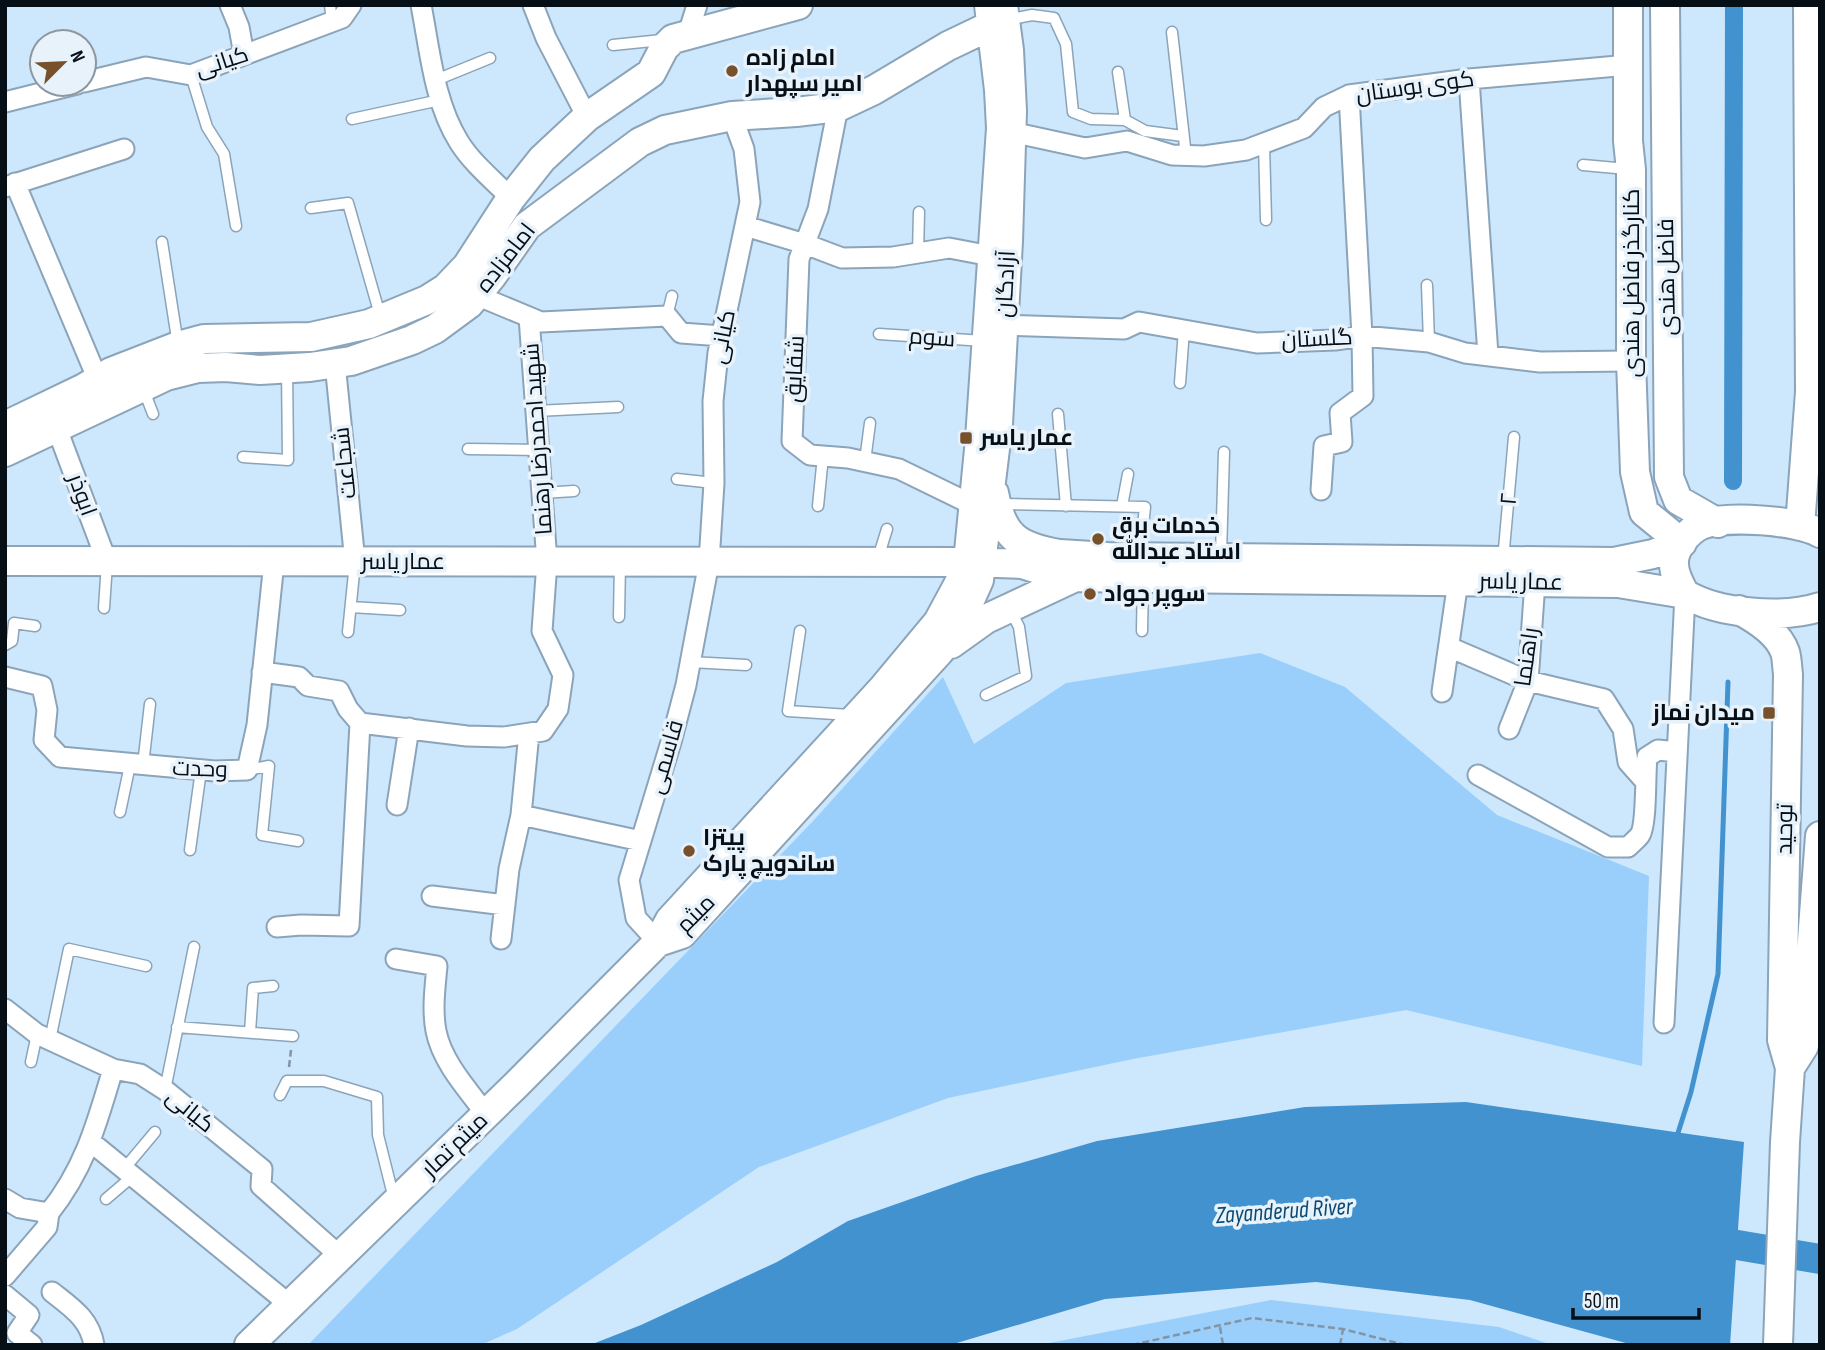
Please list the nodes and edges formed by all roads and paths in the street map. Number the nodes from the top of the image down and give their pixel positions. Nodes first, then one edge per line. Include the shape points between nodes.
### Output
1 (230, 5) edge
2 (351, 5) edge
3 (421, 5) edge
4 (533, 5) edge
5 (697, 5) edge
6 (798, 5) edge
7 (1628, 5) edge
8 (1665, 5) edge
9 (1808, 5) edge
10 (331, 14) edge
11 (997, 14) edge
12 (1172, 33) dead end
13 (680, 37) junction
14 (613, 45) dead end
15 (244, 55) junction
16 (490, 58) dead end
17 (1629, 65) junction
18 (1118, 72) dead end
19 (191, 75) junction
20 (98, 79) edge
21 (1469, 79) junction
22 (436, 80) junction
23 (1349, 95) junction
24 (28, 96) edge
25 (440, 100) junction
26 (5, 102) edge
27 (838, 107) junction
28 (732, 116) junction
29 (587, 117) junction
30 (352, 120) dead end
31 (1125, 120) junction
32 (1012, 132) junction
33 (1184, 136) junction
34 (1264, 144) junction
35 (124, 149) dead end
36 (1186, 156) junction
37 (1583, 165) dead end
38 (1632, 170) junction
39 (10, 185) edge
40 (511, 198) junction
41 (311, 208) dead end
42 (919, 212) dead end
43 (1266, 220) dead end
44 (236, 226) dead end
45 (745, 226) junction
46 (162, 242) dead end
47 (805, 244) junction
48 (918, 253) junction
49 (991, 256) junction
50 (1427, 285) dead end
51 (476, 295) junction
52 (672, 296) dead end
53 (667, 316) junction
54 (529, 317) junction
55 (382, 319) junction
56 (1184, 330) junction
57 (994, 333) junction
58 (879, 334) dead end
59 (1362, 336) junction
60 (722, 337) junction
61 (1429, 342) junction
62 (178, 346) junction
63 (1488, 355) junction
64 (1631, 361) junction
65 (335, 363) junction
66 (288, 368) junction
67 (1815, 368) edge
68 (97, 380) junction
69 (1180, 383) dead end
70 (143, 387) junction
71 (618, 407) dead end
72 (536, 411) junction
73 (153, 414) dead end
74 (1058, 414) dead end
75 (870, 423) dead end
76 (5, 426) edge
77 (57, 429) junction
78 (1514, 437) dead end
79 (468, 449) dead end
80 (539, 450) junction
81 (5, 452) edge
82 (1224, 452) dead end
83 (823, 456) junction
84 (243, 457) dead end
85 (865, 461) junction
86 (1128, 474) dead end
87 (992, 476) junction
88 (677, 479) dead end
89 (714, 483) junction
90 (1321, 490) dead end
91 (574, 491) dead end
92 (542, 493) junction
93 (985, 505) junction
94 (818, 506) dead end
95 (1066, 506) junction
96 (1122, 506) junction
97 (1718, 523) junction
98 (887, 529) dead end
99 (1810, 530) edge
100 (1682, 543) junction
101 (1220, 558) junction
102 (5, 561) edge
103 (1503, 561) junction
104 (107, 562) junction
105 (274, 562) junction
106 (355, 562) junction
107 (547, 562) junction
108 (620, 562) junction
109 (709, 562) junction
110 (877, 562) junction
111 (975, 562) junction
112 (1066, 566) junction
113 (1141, 568) junction
114 (1458, 581) junction
115 (1535, 582) junction
116 (1685, 594) junction
117 (351, 607) junction
118 (1009, 607) junction
119 (1820, 607) edge
120 (104, 608) dead end
121 (400, 610) dead end
122 (1739, 610) junction
123 (619, 617) dead end
124 (35, 626) dead end
125 (800, 631) dead end
126 (1142, 631) dead end
127 (348, 632) dead end
128 (5, 645) edge
129 (1449, 647) junction
130 (940, 651) junction
131 (690, 662) junction
132 (746, 665) dead end
133 (262, 672) junction
134 (5, 677) edge
135 (1528, 681) junction
136 (1442, 692) dead end
137 (986, 695) dead end
138 (150, 704) dead end
139 (857, 716) junction
140 (360, 723) junction
141 (408, 729) junction
142 (1509, 729) dead end
143 (529, 733) junction
144 (1677, 752) junction
145 (136, 765) junction
146 (201, 770) junction
147 (247, 770) junction
148 (1478, 775) dead end
149 (1644, 780) junction
150 (397, 805) dead end
151 (120, 812) dead end
152 (521, 814) junction
153 (1820, 836) edge
154 (298, 841) dead end
155 (641, 841) junction
156 (190, 850) dead end
157 (432, 896) dead end
158 (505, 905) junction
159 (277, 927) dead end
160 (502, 939) dead end
161 (658, 942) junction
162 (194, 947) dead end
163 (1816, 951) edge
164 (396, 959) dead end
165 (146, 965) dead end
166 (273, 986) dead end
167 (5, 1009) edge
168 (1664, 1023) dead end
169 (177, 1027) junction
170 (250, 1032) junction
171 (293, 1036) joint
172 (43, 1037) junction
173 (31, 1062) dead end
174 (1790, 1068) junction
175 (113, 1069) junction
176 (287, 1081) junction
177 (165, 1090) junction
178 (280, 1095) dead end
179 (486, 1114) junction
180 (155, 1132) dead end
181 (91, 1142) junction
182 (128, 1172) junction
183 (5, 1199) edge
184 (106, 1199) dead end
185 (395, 1202) junction
186 (49, 1213) junction
187 (340, 1256) junction
188 (5, 1276) edge
189 (52, 1293) dead end
190 (5, 1295) edge
191 (290, 1305) junction
192 (1220, 1326) junction
193 (1343, 1329) junction
194 (32, 1345) edge
195 (94, 1345) edge
196 (249, 1345) edge
197 (1132, 1345) edge
198 (1223, 1345) edge
199 (1340, 1345) edge
200 (1405, 1345) edge
201 (1778, 1345) edge

1 - 15 street
2 - 10 street, کیانی via 342,18
3 - 22 street
4 - 29 street
5 - 13 street
6 - 13 main road
7 - 17 main road, کنارگذر فاضل هندی
8 - 97 main road, فاضل هندی via 1669,477 1678,500
9 - 67 main road
10 - 15 street, کیانی
11 - 27 main road, امامزاده via 874,90
11 - 31 lane via 1054,18 1066,44 1073,112 1091,119
11 - 32 main road, آزادگان via 1009,50
11 - 49 main road, آزادگان via 1001,128
12 - 33 lane
13 - 14 lane
13 - 29 main road, امامزاده via 664,48 650,73
15 - 19 street, کیانی
16 - 22 lane
17 - 21 street, کوی بوستان
17 - 38 main road, کنارگذر فاضل هندی
18 - 31 lane
19 - 20 street, کیانی via 146,67
19 - 44 lane via 207,127 224,154
21 - 23 street, کوی بوستان
21 - 63 street
22 - 25 street
23 - 34 street, کوی بوستان via 1324,107 1304,128
23 - 59 street
24 - 26 street
25 - 30 lane
25 - 40 street via 461,144
27 - 28 main road, امامزاده
27 - 47 street, شقایق via 818,209
28 - 45 street, کیانی via 744,149 750,202
28 - 51 main road, امامزاده via 665,130 640,142 527,226
29 - 40 main road, امامزاده via 542,159
31 - 33 lane via 1145,131
32 - 36 street, کوی بوستان via 1085,148 1127,141
32 - 57 main road, آزادگان
33 - 36 lane
34 - 36 street, کوی بوستان
34 - 43 lane
35 - 39 street
37 - 38 lane
38 - 64 main road, کنارگذر فاضل هندی
39 - 68 street
40 - 55 main road, امامزاده via 478,253 446,288
41 - 55 lane via 348,203
42 - 48 lane
45 - 47 street
45 - 60 street, کیانی
46 - 62 lane
47 - 48 street via 842,258
47 - 83 street, شقایق via 799,259 792,441 810,455
48 - 49 street via 949,248
49 - 57 main road, آزادگان
50 - 61 lane
51 - 54 street
51 - 65 main road, امامزاده via 412,340
52 - 53 lane
53 - 54 street via 541,322
53 - 60 street via 681,333
54 - 72 street, شهید احمدرضا رهنما
55 - 62 main road, امامزاده via 311,337 204,340
56 - 57 street, گلستان via 1139,322 1124,329
56 - 59 street, گلستان via 1257,343
56 - 69 lane
57 - 58 lane, سوم
57 - 87 main road, آزادگان via 998,424
57 - 93 main road, آزادگان via 980,439
59 - 61 street, گلستان
59 - 90 street via 1363,396 1340,413 1342,442 1324,446
60 - 89 street, کیانی via 713,401
61 - 63 street, گلستان
62 - 68 main road, امامزاده
63 - 64 street, گلستان via 1541,362
64 - 100 main road, کنارگذر فاضل هندی via 1635,472 1644,512
65 - 66 main road, امامزاده
65 - 106 street, شجاعت
66 - 70 main road, امامزاده via 198,368
66 - 84 lane via 288,460
67 - 99 main road
68 - 76 main road, امامزاده
70 - 73 lane
70 - 77 main road, امامزاده
71 - 72 lane
72 - 80 street, شهید احمدرضا رهنما
74 - 95 lane
75 - 85 lane
77 - 81 main road, امامزاده
77 - 104 street, ابوذر
78 - 103 lane, ۲
79 - 80 lane
80 - 92 street, شهید احمدرضا رهنما
82 - 101 lane
83 - 85 street, شقایق
83 - 94 lane
85 - 93 street, شقایق via 899,469
86 - 96 lane
87 - 93 main road
87 - 111 main road, آزادگان
88 - 89 lane
89 - 109 street, کیانی
91 - 92 lane
92 - 107 street, شهید احمدرضا رهنما
93 - 95 lane
93 - 111 main road, آزادگان
93 - 112 main road via 1023,545
95 - 96 lane
96 - 113 lane via 1144,507
97 - 99 main road via 1759,520
97 - 100 main road, عمار یاسر via 1702,525
98 - 110 lane
100 - 103 main road, عمار یاسر via 1614,562
100 - 116 main road via 1674,561
101 - 103 main road, عمار یاسر
101 - 113 main road, عمار یاسر
102 - 104 main road, عمار یاسر
104 - 105 main road, عمار یاسر
104 - 120 lane
105 - 106 main road, عمار یاسر
105 - 133 street, وحدت
106 - 107 main road, عمار یاسر
106 - 117 lane
107 - 108 main road, عمار یاسر
107 - 143 street, شهید احمدرضا رهنما via 542,631 563,675 558,709 543,731
108 - 109 main road, عمار یاسر
108 - 123 lane
109 - 110 main road, عمار یاسر
109 - 131 street, قاسمی
110 - 111 main road, عمار یاسر
111 - 112 main road, عمار یاسر via 1022,564 1063,578
111 - 130 main road, میثم via 979,580
111 - 139 main road, میثم via 938,622
112 - 113 main road, عمار یاسر
112 - 118 main road
113 - 114 main road, عمار یاسر
113 - 126 lane
114 - 115 main road, عمار یاسر
114 - 129 street
115 - 116 main road, عمار یاسر via 1618,583
115 - 135 street, راهنما
116 - 122 main road, عمار یاسر via 1714,607
116 - 144 street
117 - 121 lane
117 - 127 lane
118 - 130 main road
118 - 137 lane via 1019,627 1026,676
119 - 122 main road via 1800,612
122 - 174 main road, توحید via 1773,635 1784,651 1788,674 1782,1040
124 - 128 lane via 14,622 12,641
125 - 139 lane via 788,711
129 - 135 street
129 - 136 street
130 - 161 main road, میثم via 682,934
131 - 132 lane
131 - 155 street, قاسمی
133 - 140 street via 299,677 308,686 339,691
133 - 147 street, وحدت
134 - 145 street, وحدت via 42,686 47,710 44,740 60,757
135 - 142 street, راهنما
135 - 149 street via 1604,699 1623,729 1628,762
138 - 145 lane
139 - 161 main road, میثم via 670,920
140 - 141 street
140 - 159 street via 349,926
141 - 143 street via 467,736
141 - 150 street
143 - 152 street
144 - 149 street via 1658,750 1647,757
144 - 168 street
145 - 146 street, وحدت
145 - 151 lane
146 - 147 street, وحدت
146 - 156 lane
147 - 154 lane via 269,766 262,835
148 - 149 street via 1608,847 1628,847 1641,834
152 - 155 street
152 - 158 street
153 - 163 main road, توحید
155 - 161 street, قاسمی via 629,880 636,918
157 - 158 street
158 - 160 street
161 - 179 main road, میثم تمار
162 - 169 lane
163 - 174 main road, توحید via 1804,1046
164 - 179 street via 437,966 436,1034 452,1069
165 - 172 lane via 69,949
166 - 170 lane via 254,988
167 - 172 street, کیانی
169 - 170 lane
169 - 177 lane
170 - 171 lane
171 - 176 path
172 - 173 lane
172 - 175 street, کیانی
174 - 201 main road, توحید
175 - 177 street, کیانی via 140,1074
175 - 181 street
176 - 178 lane
176 - 185 lane via 324,1081 377,1097 378,1135
177 - 187 street, کیانی via 262,1169 261,1186
179 - 185 main road, میثم تمار
180 - 182 lane
181 - 182 street
181 - 186 street via 66,1192
182 - 184 lane
182 - 191 street
183 - 186 street via 20,1208
185 - 187 main road, میثم تمار
186 - 188 street via 47,1227
187 - 191 main road, میثم تمار
189 - 195 street via 80,1314
190 - 194 street via 29,1315 17,1333
191 - 196 main road, میثم تمار
192 - 193 path via 1252,1318
192 - 197 path
192 - 198 path
193 - 199 path
193 - 200 path

